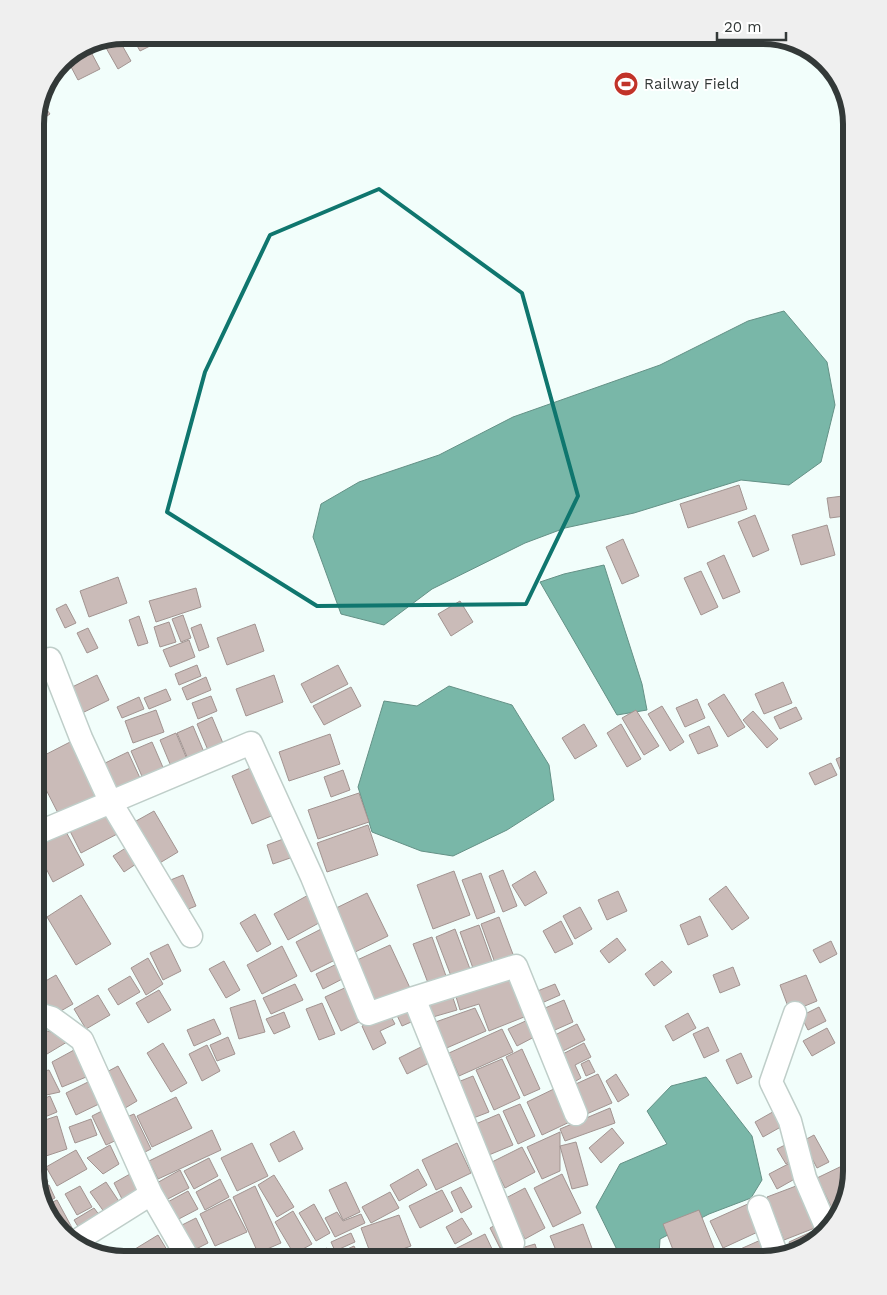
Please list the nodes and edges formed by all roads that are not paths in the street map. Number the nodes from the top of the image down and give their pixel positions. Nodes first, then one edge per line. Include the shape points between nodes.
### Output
1 (50, 659) dead end
2 (110, 801) junction
3 (44, 830) edge
4 (191, 936) dead end
5 (414, 998) junction
6 (795, 1013) dead end
7 (44, 1016) edge
8 (576, 1114) dead end
9 (151, 1194) junction
10 (759, 1208) dead end
11 (824, 1223) edge
12 (80, 1238) edge
13 (513, 1243) dead end
14 (184, 1251) edge
15 (775, 1251) edge

1 - 2 street
2 - 3 street
2 - 4 street
2 - 5 street via 251,743 312,877 368,1014
5 - 8 street via 516,966
5 - 13 street
6 - 11 street via 771,1082 790,1121 805,1178
7 - 9 street via 82,1040
9 - 12 street
9 - 14 street
10 - 15 street

